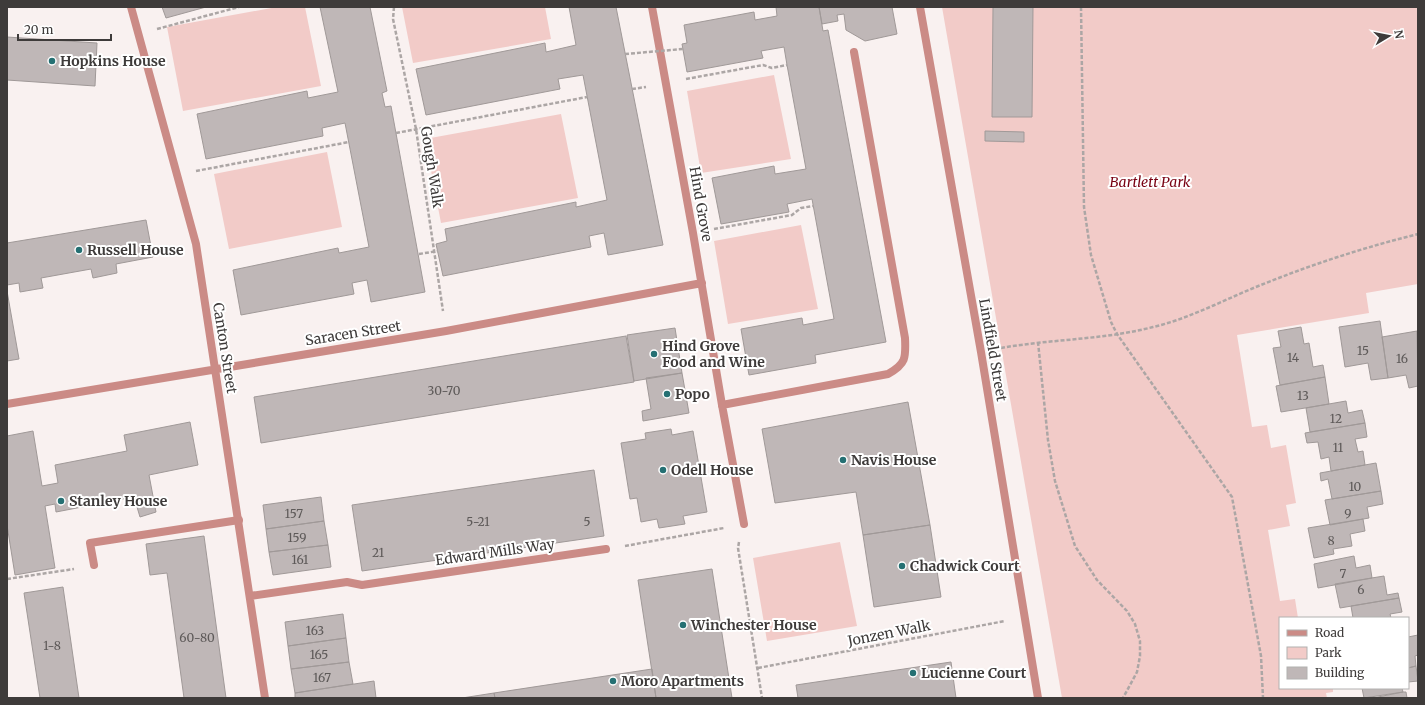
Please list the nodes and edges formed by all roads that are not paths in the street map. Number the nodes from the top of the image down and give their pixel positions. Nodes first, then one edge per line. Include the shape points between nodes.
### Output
1 (131, 7) edge
2 (652, 7) edge
3 (920, 7) edge
4 (854, 52) dead end
5 (702, 283) junction
6 (215, 368) junction
7 (7, 404) edge
8 (722, 405) junction
9 (239, 520) junction
10 (744, 524) road end
11 (606, 549) road end
12 (94, 565) road end
13 (250, 596) junction
14 (265, 698) edge
15 (1038, 698) edge

1 - 6 street, Canton Street via 196,244
2 - 5 street, Hind Grove
3 - 15 street, Lindfield Street
4 - 8 street via 906,355 900,368 888,374
5 - 6 street, Saracen Street via 446,331
5 - 8 street, Hind Grove
6 - 7 street, Saracen Street
6 - 9 street, Canton Street
8 - 10 street, Hind Grove
9 - 12 street via 90,543
9 - 13 street, Canton Street
11 - 13 street, Edward Mills Way via 362,585 347,582
13 - 14 street, Canton Street

